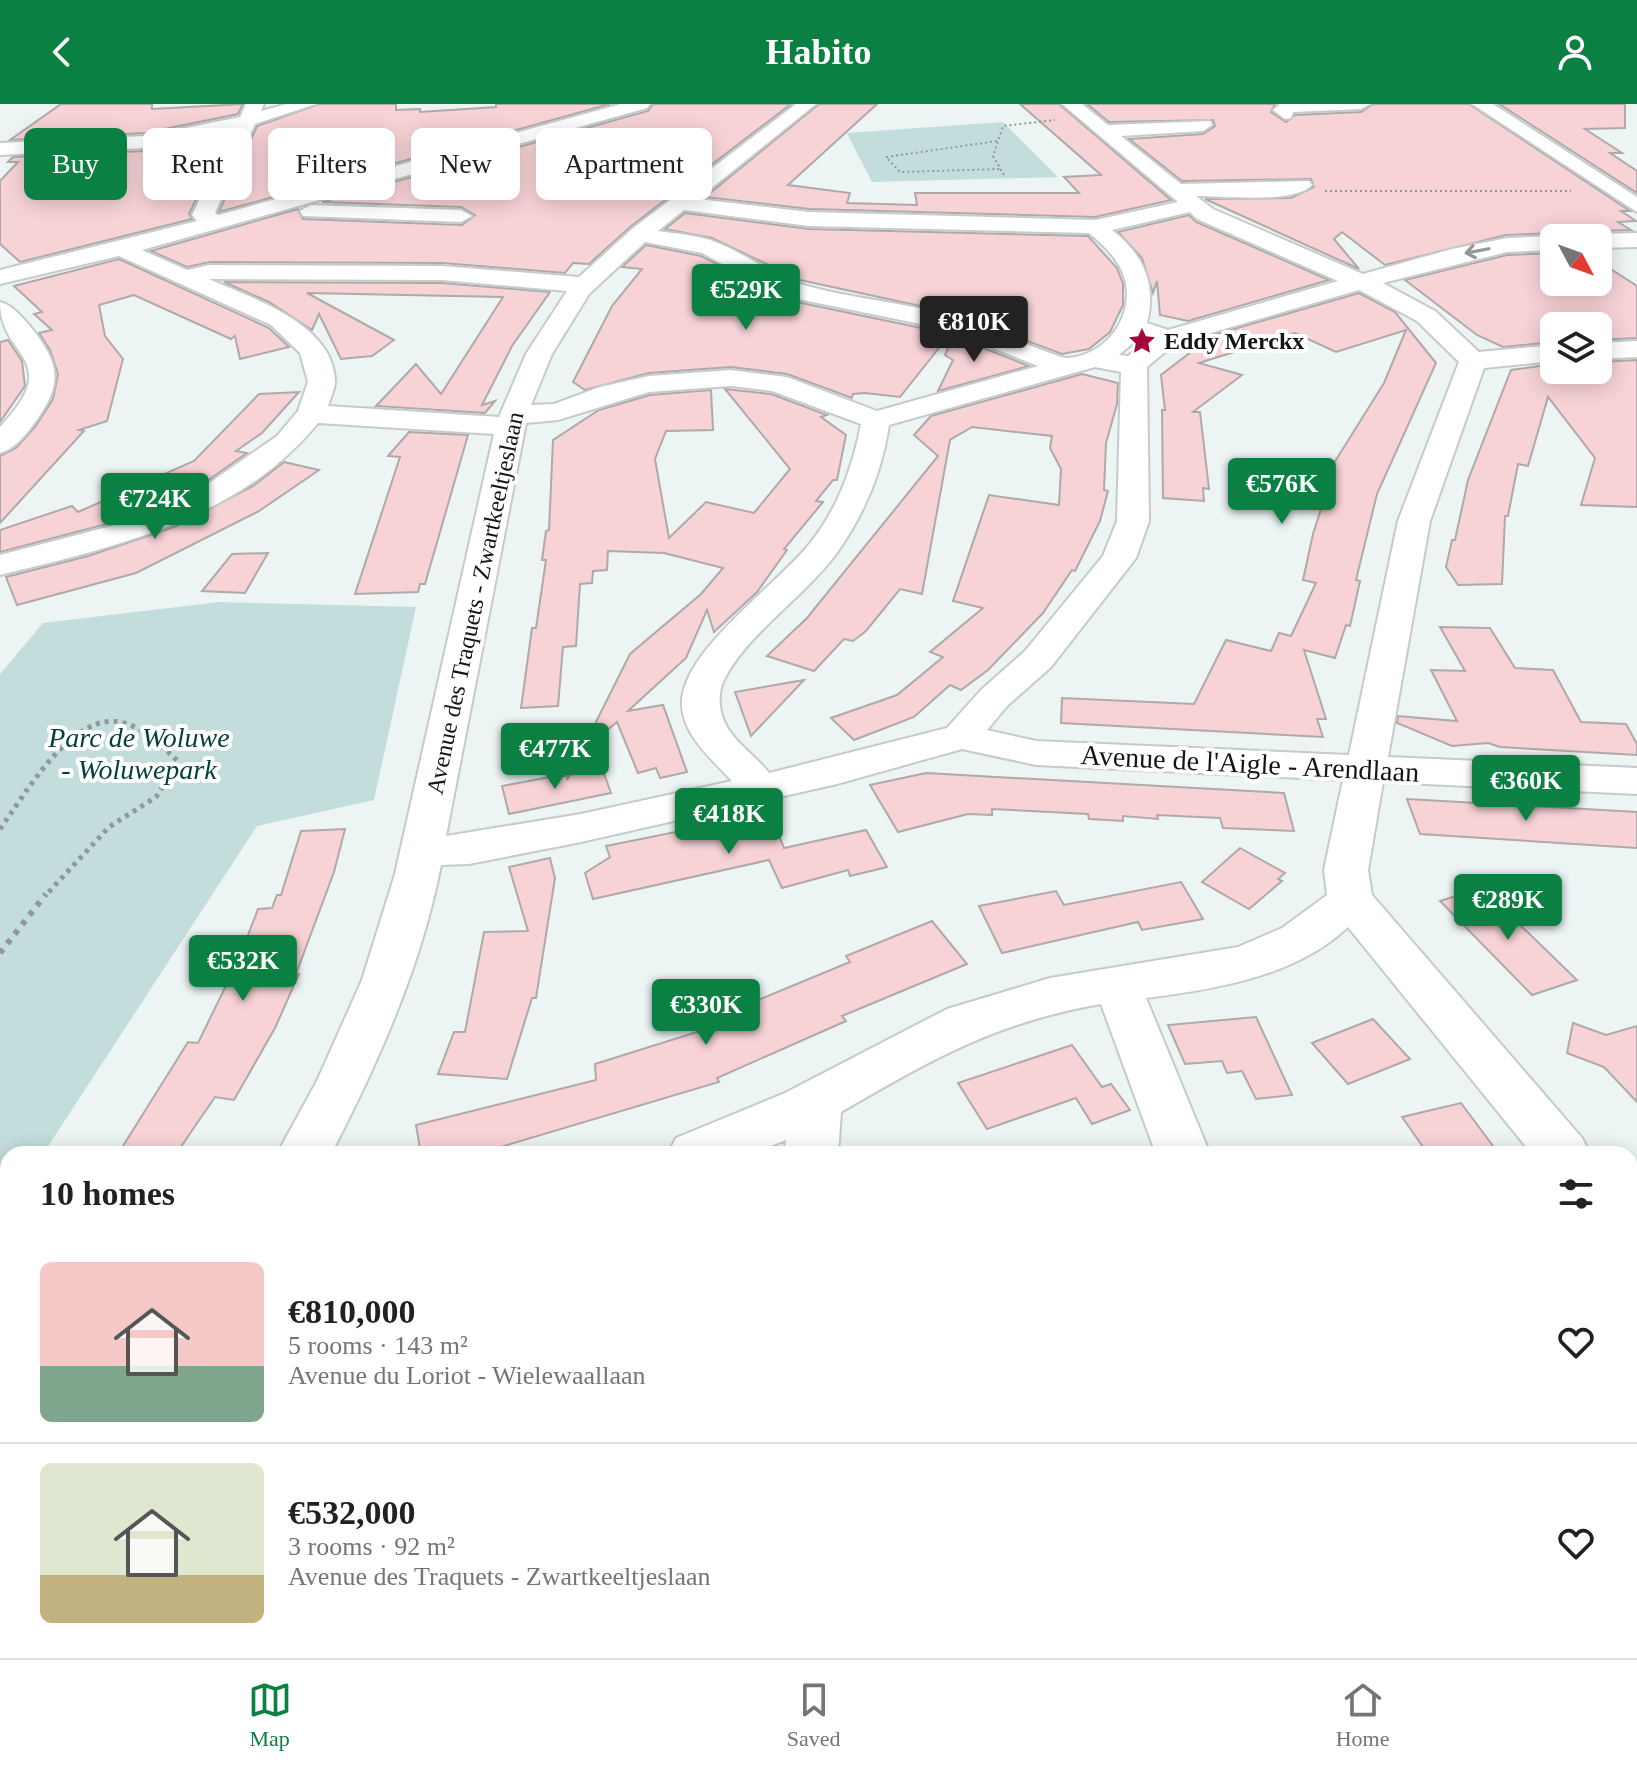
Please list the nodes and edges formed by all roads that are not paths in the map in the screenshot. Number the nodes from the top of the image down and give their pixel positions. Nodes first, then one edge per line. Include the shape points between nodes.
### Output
1 (307, 104) edge
2 (641, 104) edge
3 (807, 104) edge
4 (1071, 104) edge
5 (1361, 104) edge
6 (1481, 104) edge
7 (577, 112) edge
8 (250, 113) edge
9 (1285, 114) dead end
10 (1203, 125) dead end
11 (1106, 131) junction
12 (0, 149) edge
13 (1302, 185) road end
14 (1185, 197) junction
15 (679, 203) junction
16 (277, 205) junction
17 (1637, 206) edge
18 (461, 216) dead end
19 (215, 223) junction
20 (1095, 227) junction
21 (640, 234) junction
22 (1637, 240) edge
23 (1612, 241) edge
24 (1540, 244) edge
25 (121, 249) junction
26 (0, 277) edge
27 (183, 277) junction
28 (1362, 282) junction
29 (585, 285) junction
30 (0, 309) edge
31 (1637, 349) edge
32 (1612, 350) edge
33 (1123, 351) junction
34 (1465, 352) junction
35 (1540, 354) edge
36 (1064, 368) junction
37 (315, 414) junction
38 (876, 420) junction
39 (513, 421) junction
40 (0, 444) edge
41 (0, 565) edge
42 (961, 737) junction
43 (1367, 768) junction
44 (1637, 781) edge
45 (758, 788) junction
46 (421, 852) junction
47 (1350, 900) junction
48 (1117, 984) junction
49 (816, 1102) junction
50 (308, 1146) edge
51 (714, 1146) edge
52 (812, 1146) edge
53 (1180, 1146) edge
54 (1556, 1146) edge

1 - 8 street
2 - 7 street
3 - 15 street, Avenue des Traquets - Zwartkeeltjeslaan
4 - 11 street
5 - 9 street via 1288,107 1282,110
6 - 17 street
7 - 16 street
8 - 12 street via 145,142
8 - 19 street via 203,215
10 - 11 street
11 - 14 street
13 - 14 street
14 - 20 street
14 - 28 street via 1219,223
15 - 20 street via 809,219
15 - 21 street, Avenue des Traquets - Zwartkeeltjeslaan
16 - 18 street via 291,211
16 - 19 street
19 - 25 street
20 - 33 street via 1128,255 1136,269 1136,318
21 - 29 street, Avenue des Traquets - Zwartkeeltjeslaan
21 - 36 street via 709,247 802,293 976,331
22 - 23 street
24 -> 28 street via 1479,251
25 - 26 street
25 - 27 street
27 - 29 street via 210,272 442,273
27 - 37 street via 301,334 322,370
28 - 33 street
28 - 34 street via 1426,316
29 - 39 street, Avenue des Traquets - Zwartkeeltjeslaan via 539,354
30 - 40 street via 36,347 44,371 26,418
31 - 32 street
33 - 36 street
33 - 42 street via 1133,521 1119,558 1038,659
34 - 35 street
34 - 43 street via 1457,410 1428,470 1414,521
36 - 38 street
37 - 39 street
37 - 41 street via 264,461 213,494 148,524
38 - 39 street via 777,383 731,378 649,384
38 - 45 street via 859,488 836,530 795,584 710,671 701,693 701,712 719,744 744,765
39 - 46 street, Avenue des Traquets - Zwartkeeltjeslaan
42 - 43 street, Avenue de l'Aigle - Arendlaan via 1036,753
42 - 45 street
43 - 44 street, Avenue de l'Aigle - Arendlaan
43 - 47 street via 1346,870
45 - 46 street via 581,828 469,849
46 - 50 street, Avenue des Traquets - Zwartkeeltjeslaan via 386,980
47 - 48 street via 1299,942 1250,961 1192,977
47 - 54 street
48 - 49 street via 983,1014 904,1050
48 - 53 street
49 - 51 street
49 - 52 street

